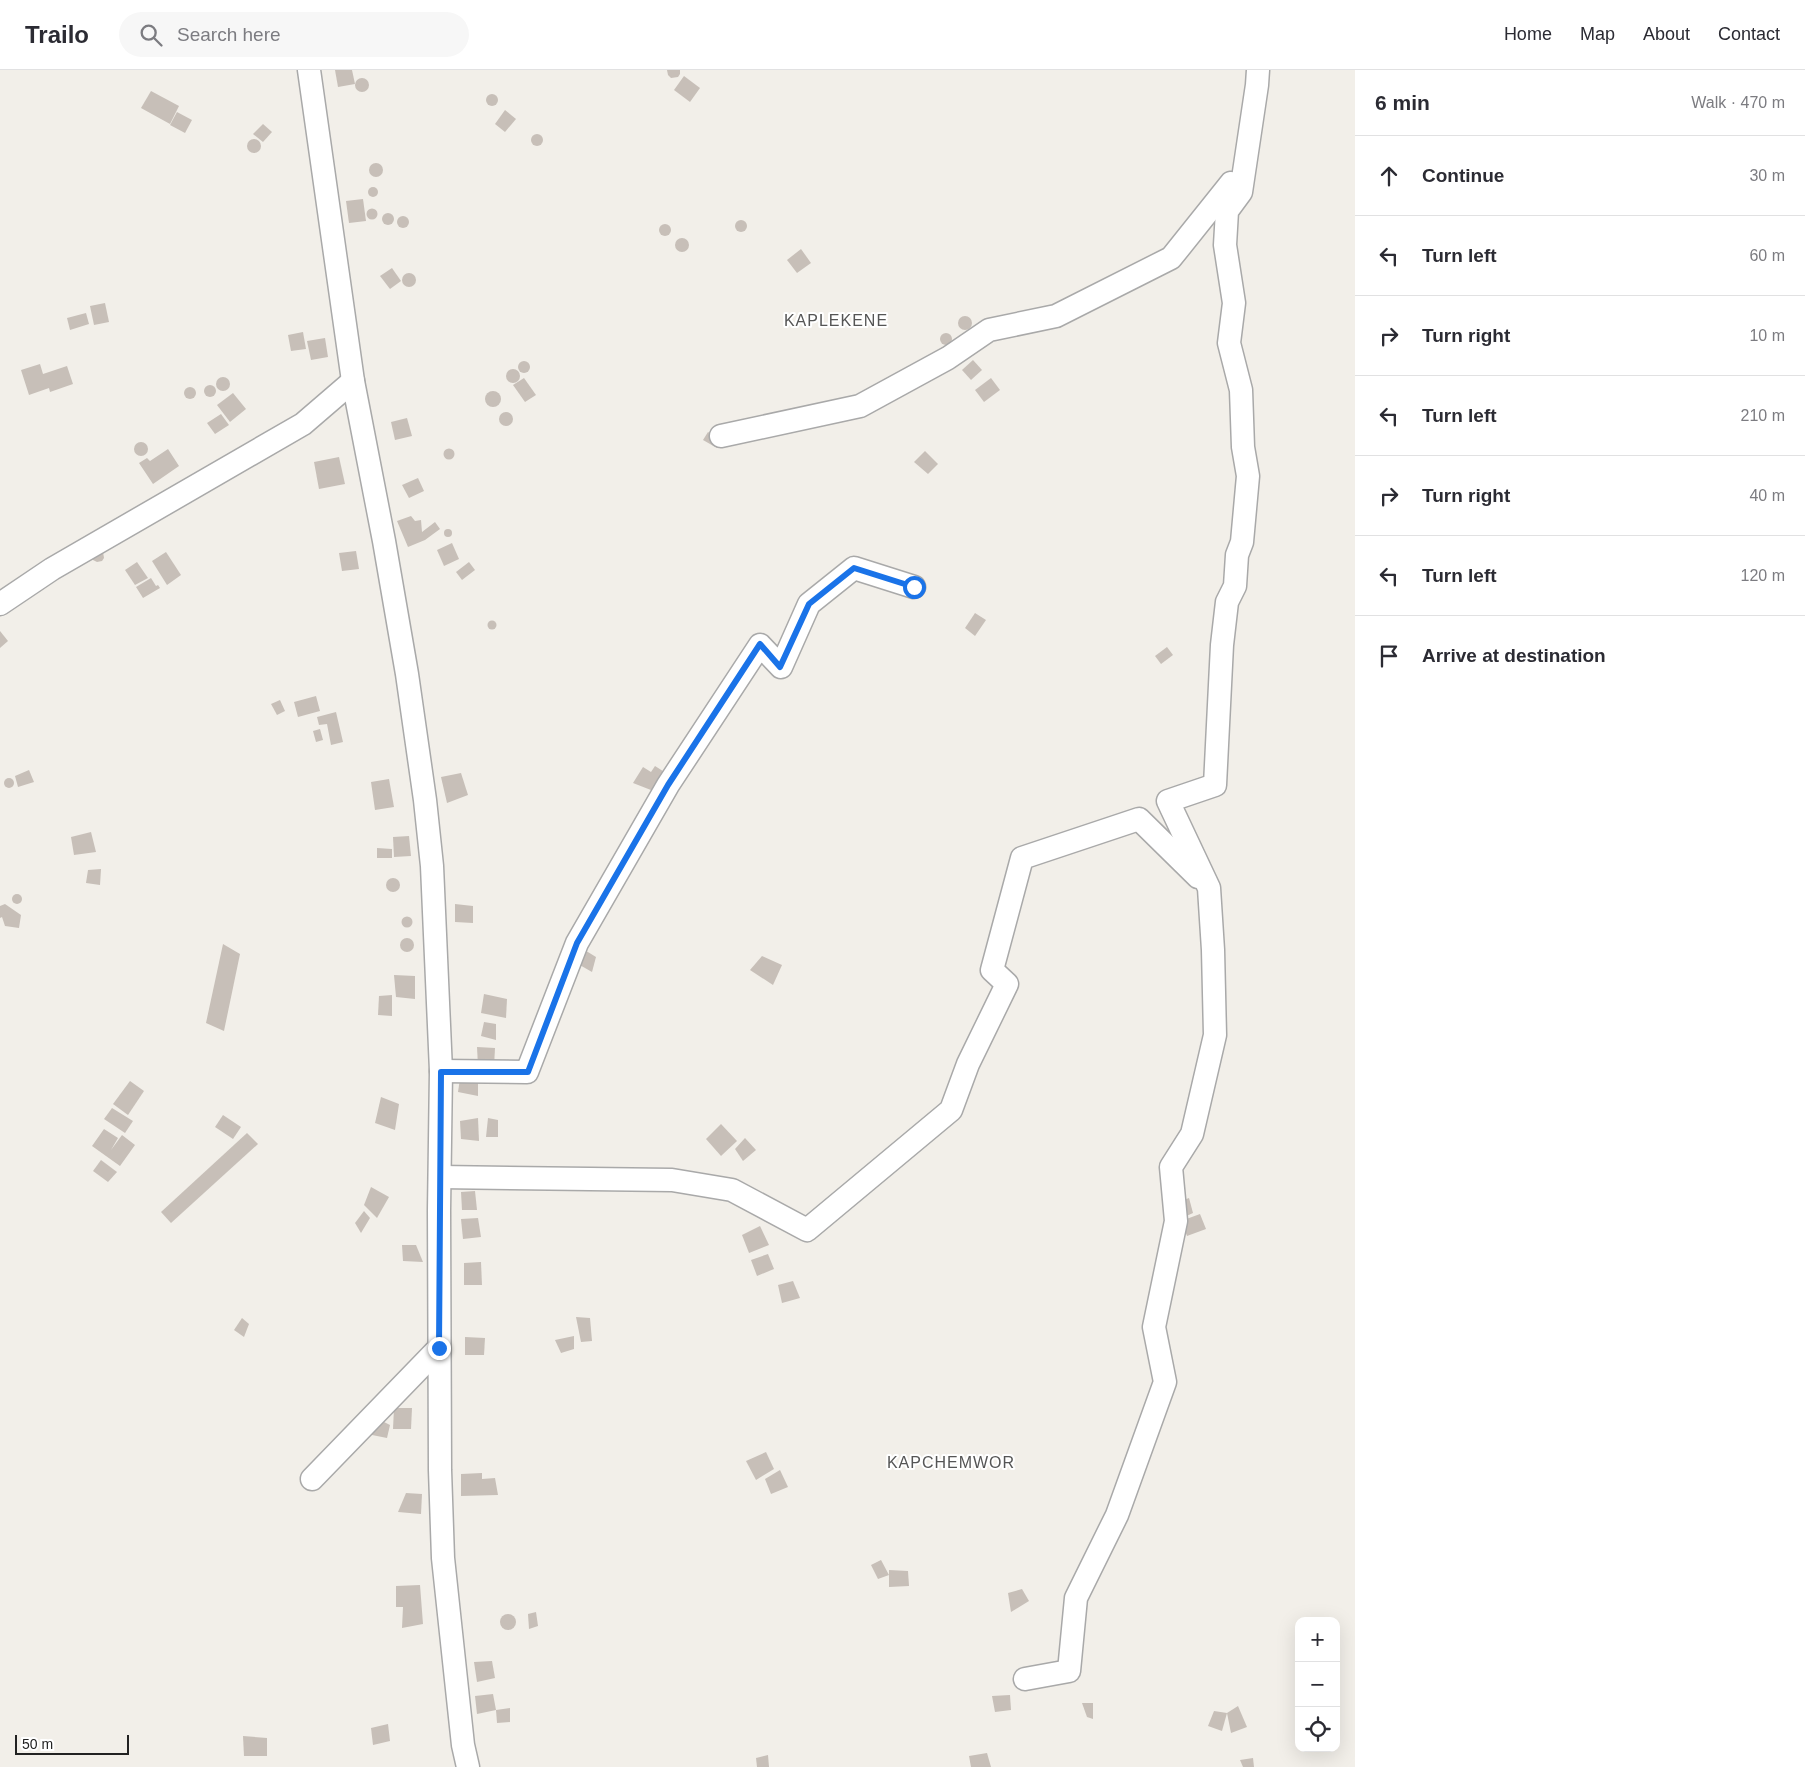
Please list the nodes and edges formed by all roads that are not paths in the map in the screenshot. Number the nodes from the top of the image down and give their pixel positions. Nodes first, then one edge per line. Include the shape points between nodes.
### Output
1 (309, 70) edge
2 (1258, 70) edge
3 (1245, 165) junction
4 (353, 381) junction
5 (721, 436) dead end
6 (914, 587) dead end
7 (0, 604) edge
8 (1209, 888) junction
9 (441, 1072) junction
10 (440, 1177) junction
11 (439, 1348) junction
12 (312, 1480) dead end
13 (1024, 1678) dead end
14 (468, 1767) edge

1 - 4 street
2 - 3 street
3 - 5 street via 1171,258 1056,316 989,330 948,358 860,406
3 - 8 street via 1241,192 1227,211 1225,245 1234,303 1229,343 1241,390 1243,447 1248,476 1235,586 1226,602 1215,785 1168,800
4 - 7 street via 303,424 52,569
4 - 9 street via 407,674 425,800 432,866
6 - 9 street via 854,568 809,604 780,667 760,644 668,785 577,943 528,1072
8 - 10 street via 1139,819 1022,858 992,970 1007,984 968,1064 951,1110 807,1230 732,1190 672,1180
8 - 13 street via 1215,1035 1192,1134 1171,1167 1176,1221 1154,1327 1165,1382 1117,1515 1076,1598 1069,1670
9 - 10 street
10 - 11 street
11 - 12 street
11 - 14 street via 443,1558

